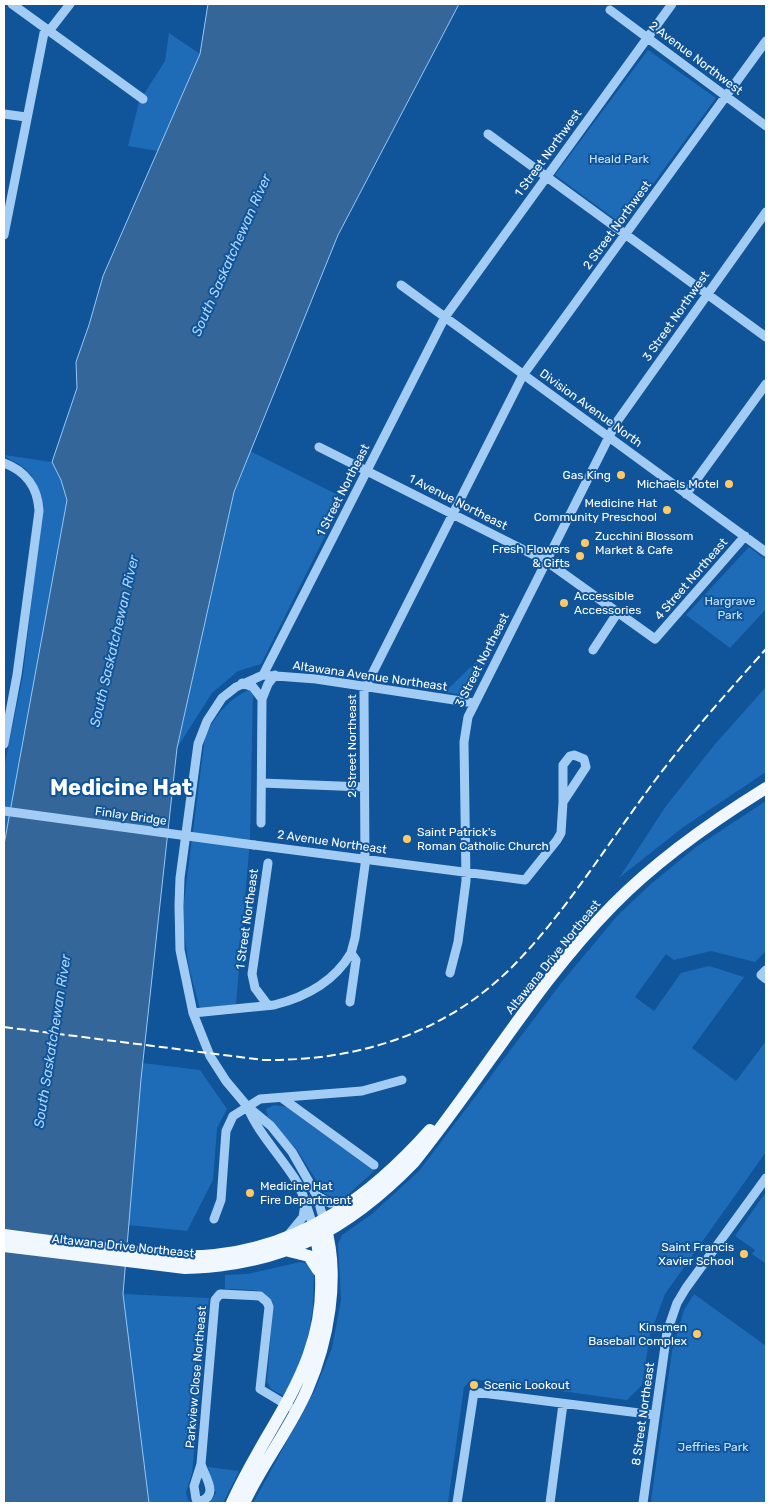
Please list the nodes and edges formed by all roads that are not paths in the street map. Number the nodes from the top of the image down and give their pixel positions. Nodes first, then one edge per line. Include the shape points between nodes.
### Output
1 (12, 4) edge
2 (70, 4) edge
3 (672, 4) edge
4 (610, 10) dead end
5 (47, 29) junction
6 (647, 38) junction
7 (766, 41) edge
8 (726, 96) junction
9 (143, 99) dead end
10 (4, 114) edge
11 (26, 117) junction
12 (766, 126) edge
13 (488, 134) dead end
14 (546, 176) junction
15 (766, 212) edge
16 (4, 234) edge
17 (626, 234) junction
18 (401, 285) dead end
19 (707, 294) junction
20 (445, 317) junction
21 (766, 337) edge
22 (523, 375) junction
23 (766, 384) edge
24 (609, 437) junction
25 (319, 448) dead end
26 (4, 463) edge
27 (367, 470) junction
28 (686, 494) junction
29 (454, 514) junction
30 (745, 536) junction
31 (766, 552) edge
32 (546, 562) junction
33 (618, 612) junction
34 (655, 639) joint
35 (593, 650) dead end
36 (263, 674) junction
37 (275, 675) junction
38 (242, 683) junction
39 (366, 686) junction
40 (262, 698) junction
41 (474, 703) junction
42 (4, 744) edge
43 (262, 783) junction
44 (364, 787) junction
45 (766, 788) edge
46 (563, 802) junction
47 (4, 811) edge
48 (261, 823) dead end
49 (254, 845) joint
50 (365, 859) junction
51 (268, 863) dead end
52 (465, 873) junction
53 (351, 953) junction
54 (450, 973) dead end
55 (350, 1002) dead end
56 (267, 1004) junction
57 (193, 1013) junction
58 (402, 1080) dead end
59 (470, 1086) junction
60 (282, 1098) junction
61 (247, 1106) junction
62 (374, 1165) dead end
63 (766, 1178) edge
64 (317, 1196) junction
65 (305, 1200) junction
66 (352, 1203) junction
67 (214, 1219) dead end
68 (320, 1230) junction
69 (4, 1235) edge
70 (284, 1245) junction
71 (4, 1246) edge
72 (155, 1260) junction
73 (321, 1278) junction
74 (564, 1404) junction
75 (291, 1408) junction
76 (655, 1415) junction
77 (201, 1464) dead end
78 (232, 1503) edge
79 (244, 1503) edge
80 (457, 1503) edge
81 (550, 1503) edge
82 (643, 1503) edge

1 - 5 street
2 - 5 street
3 - 6 street, 1 Street Northwest
4 - 6 street, 2 Avenue Northwest
5 - 9 street
5 - 11 street
6 - 8 street, 2 Avenue Northwest
6 - 14 street, 1 Street Northwest
7 - 8 street, 2 Street Northwest
8 - 12 street, 2 Avenue Northwest
8 - 17 street, 2 Street Northwest
10 - 11 street
11 - 16 street
13 - 14 street
14 - 17 street
14 - 20 street, 1 Street Northwest
15 - 19 street, 3 Street Northwest
17 - 19 street
17 - 22 street, 2 Street Northwest
18 - 20 street, Division Avenue North
19 - 21 street
19 - 24 street, 3 Street Northwest
20 - 22 street, Division Avenue North
20 - 27 street, 1 Street Northeast
22 - 24 street, Division Avenue North
22 - 29 street, 2 Street Northeast
23 - 28 street
24 - 28 street, Division Avenue North
24 - 32 street, 3 Street Northeast
25 - 27 street, 1 Avenue Northeast
26 - 42 street via 31,481 39,501 17,675
27 - 29 street, 1 Avenue Northeast
27 - 36 street, 1 Street Northeast
28 - 30 street, Division Avenue North
29 - 32 street, 1 Avenue Northeast
29 - 39 street, 2 Street Northeast
30 - 31 street, Division Avenue North
30 - 34 street, 4 Street Northeast
32 - 33 street, 1 Avenue Northeast
32 - 41 street, 3 Street Northeast
33 - 34 street, 1 Avenue Northeast
33 - 35 street
36 - 37 street, Altawana Avenue Northeast
36 - 38 street
37 - 39 street, Altawana Avenue Northeast
37 - 40 street
38 - 40 street via 253,686
38 - 57 street via 214,707 202,732 194,764 179,906 180,950
39 - 41 street, Altawana Avenue Northeast
39 - 44 street, 2 Street Northeast
40 - 43 street
41 - 52 street, 3 Street Northeast via 465,728
43 - 44 street
43 - 48 street
44 - 50 street, 2 Street Northeast
45 - 59 main road, Altawana Drive Northeast via 678,848 612,906 553,975
46 - 46 street via 586,767 584,759 579,756 570,756 563,765
46 - 52 street, 2 Avenue Northeast via 561,832 525,880
47 - 49 street, Finlay Bridge, bridge
49 - 50 street, 2 Avenue Northeast
50 - 52 street, 2 Avenue Northeast
50 - 53 street, 2 Street Northeast
51 - 56 street, 1 Street Northeast via 252,974 254,988
52 - 54 street, 3 Street Northeast via 458,942
53 - 55 street, 2 Street Northeast via 356,960
53 - 56 street via 335,974 320,986 287,1001
56 - 57 street
57 - 61 street via 210,1056
58 - 60 street via 362,1091
59 - 66 main road, Altawana Drive Northeast via 412,1149
59 - 68 main road, Altawana Drive Northeast via 433,1138 396,1181 364,1209
60 - 61 street via 260,1099
60 - 62 street
61 - 64 street via 266,1121 292,1152
61 - 65 street via 254,1123 284,1162
61 - 67 street via 233,1116 226,1131 221,1200
63 - 76 street, 8 Street Northeast via 677,1303 667,1332
64 - 66 street via 330,1203
64 - 68 street
65 - 68 street
65 - 70 street via 303,1217
66 - 68 main road, Altawana Drive Northeast
68 - 70 main road, Altawana Drive Northeast
68 - 73 main road
68 - 75 main road via 331,1299 327,1325 307,1390
69 - 72 main road, Altawana Drive Northeast
70 - 72 main road, Altawana Drive Northeast via 244,1263 216,1267 185,1268
70 - 73 main road via 309,1256
71 - 72 main road, Altawana Drive Northeast
73 - 75 main road via 317,1330
74 - 76 street
74 - 80 street via 474,1392
74 - 81 street
75 - 77 street, Parkview Close Northeast via 260,1389 267,1302 260,1296 220,1294 216,1300
75 - 78 main road
75 - 79 main road
76 - 82 street, 8 Street Northeast

